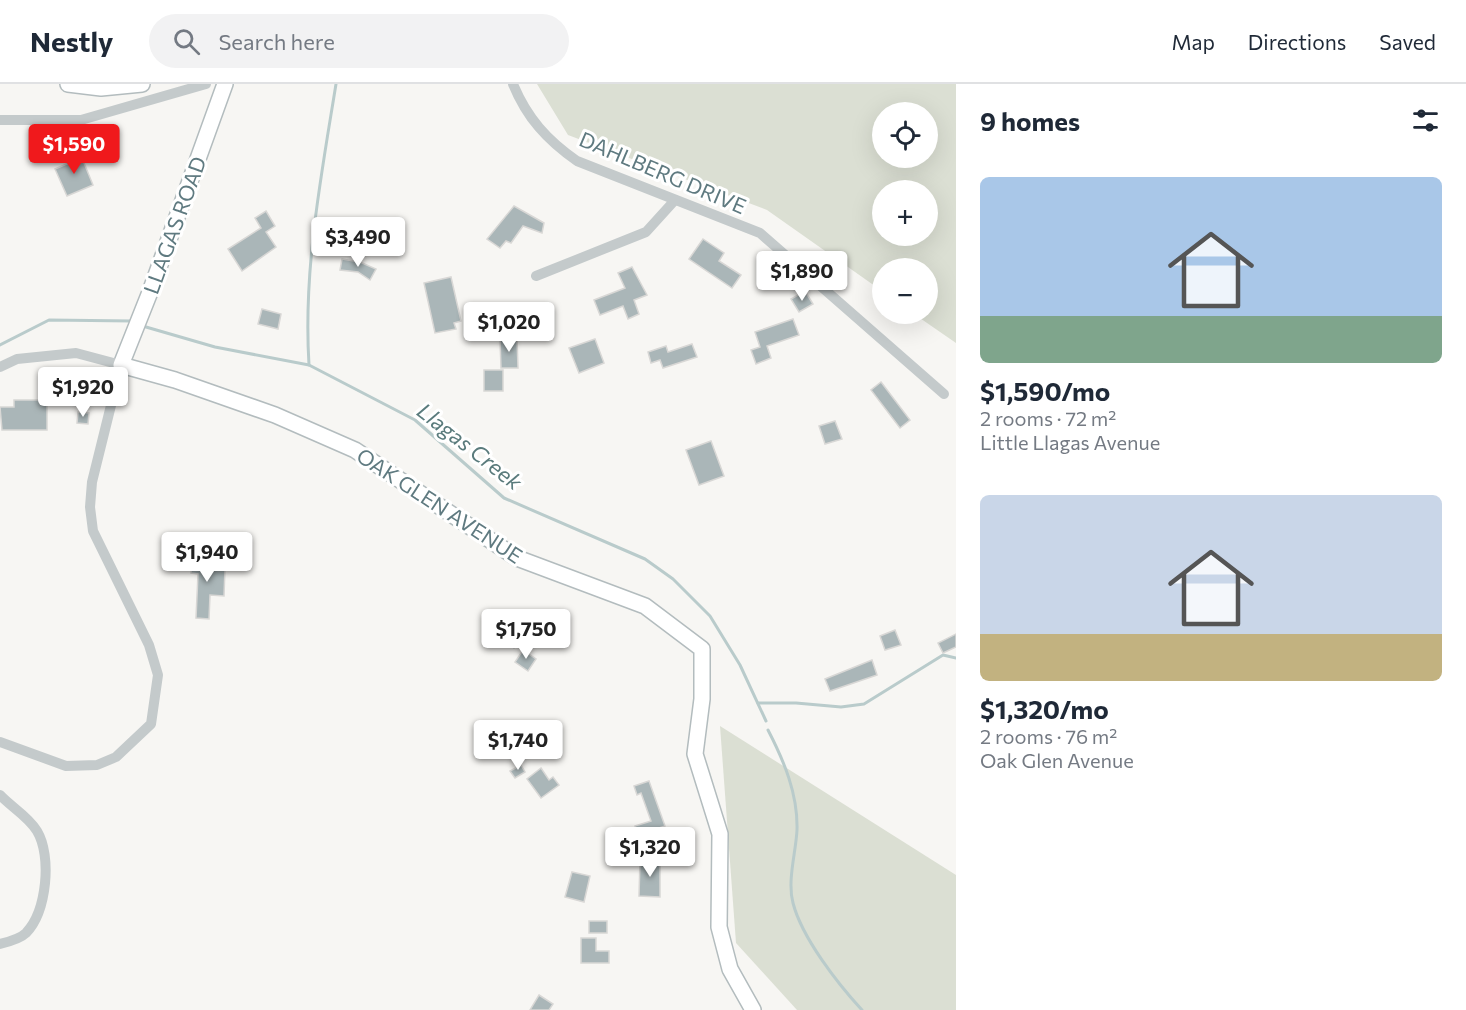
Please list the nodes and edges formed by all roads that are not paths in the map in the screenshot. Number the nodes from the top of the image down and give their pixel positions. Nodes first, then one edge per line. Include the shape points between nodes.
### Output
1 (68, 84) edge
2 (142, 84) edge
3 (206, 84) edge
4 (225, 84) edge
5 (513, 84) edge
6 (0, 120) edge
7 (675, 200) junction
8 (536, 276) dead end
9 (121, 365) junction
10 (0, 367) edge
11 (944, 394) dead end
12 (0, 742) edge
13 (0, 795) edge
14 (0, 944) edge
15 (753, 1010) edge

1 - 2 street via 101,88
3 - 6 street via 81,120
4 - 9 street, LLAGAS ROAD
5 - 7 street, DAHLBERG DRIVE via 531,119 554,145 577,161
7 - 8 street via 646,232
7 - 11 street, DAHLBERG DRIVE via 760,233
9 - 10 street via 76,353 17,359
9 - 12 street via 92,482 90,507 93,531 149,645 158,675 151,724 116,757 97,765 66,766
9 - 15 street, OAK GLEN AVENUE via 274,415 355,450 517,558 645,606 702,649 702,699 695,754 720,834 719,927 730,969
13 - 14 street via 37,830 47,869 36,914 26,933

